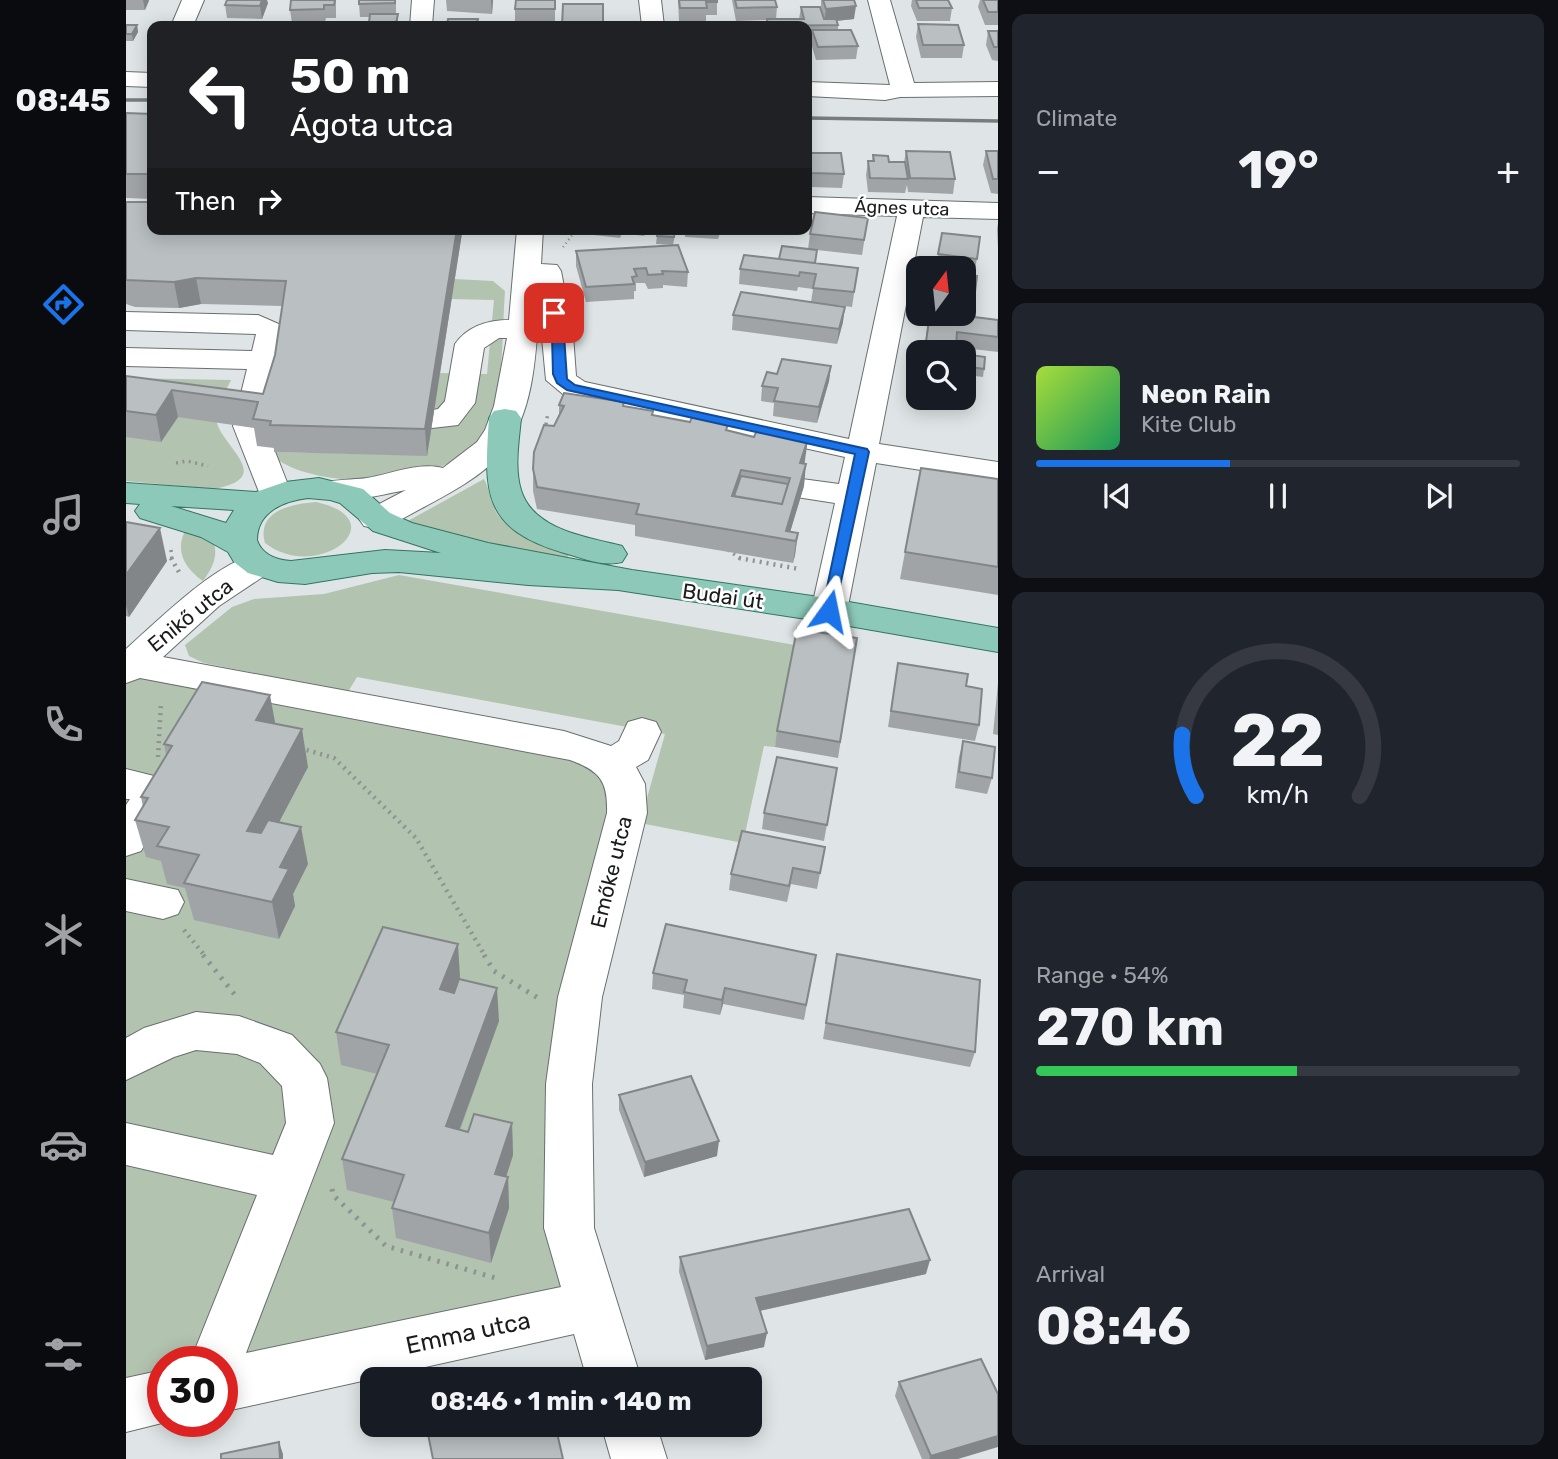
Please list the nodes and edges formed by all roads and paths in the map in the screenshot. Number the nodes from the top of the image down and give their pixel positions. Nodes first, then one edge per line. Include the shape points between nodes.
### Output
1 (193, 0) edge
2 (423, 0) edge
3 (650, 0) edge
4 (879, 0) edge
5 (184, 21) edge
6 (421, 21) edge
7 (652, 21) edge
8 (126, 79) edge
9 (147, 80) edge
10 (812, 89) edge
11 (998, 89) edge
12 (896, 91) junction
13 (812, 205) edge
14 (912, 208) junction
15 (998, 211) edge
16 (529, 235) edge
17 (555, 235) edge
18 (537, 277) junction
19 (126, 321) edge
20 (521, 329) junction
21 (126, 357) edge
22 (265, 360) junction
23 (505, 418) junction
24 (432, 419) edge
25 (862, 452) junction
26 (470, 462) junction
27 (998, 472) edge
28 (802, 489) edge
29 (334, 490) junction
30 (126, 493) edge
31 (853, 496) junction
32 (268, 498) junction
33 (126, 503) edge
34 (376, 519) junction
35 (724, 547) edge
36 (249, 554) junction
37 (341, 565) junction
38 (803, 570) dead end
39 (614, 580) junction
40 (829, 611) junction
41 (998, 640) edge
42 (136, 667) edge
43 (302, 696) junction
44 (642, 732) dead end
45 (611, 764) junction
46 (141, 787) edge
47 (126, 840) edge
48 (144, 898) edge
49 (577, 1023) junction
50 (276, 1049) junction
51 (126, 1060) edge
52 (310, 1123) junction
53 (126, 1144) edge
54 (286, 1180) junction
55 (591, 1306) junction
56 (535, 1319) junction
57 (222, 1346) edge
58 (610, 1367) edge
59 (238, 1382) edge
60 (147, 1400) edge
61 (126, 1405) edge
62 (632, 1437) edge
63 (639, 1459) edge

1 - 5 street
2 - 6 street
3 - 7 street
4 - 12 street via 902,83
8 - 9 street
10 - 12 street
11 - 12 street
13 - 14 street, Ágnes utca
14 - 15 street, Ágnes utca
14 - 25 street
16 - 18 street
17 - 18 street
18 - 20 street
18 - 25 street via 558,335 560,374 575,389 738,440
19 - 22 street via 258,324 271,331
20 - 23 street
20 - 24 street via 492,329 470,344 460,403 447,418
21 - 22 street
22 - 32 street via 265,410 249,426
23 - 26 street via 498,436
23 - 40 main road via 504,487 510,505 530,525 569,543
25 - 27 street
25 - 31 street
26 - 29 street via 431,475
26 - 34 street
28 - 31 street
29 - 32 main road, Budai út via 294,490
29 - 34 main road, Budai út via 364,504
30 - 32 main road, Budai út
31 - 40 street
32 - 36 main road via 250,510 238,532
33 - 36 main road, Budai út via 213,530
34 - 37 main road, Budai út via 370,544
34 - 39 main road, Budai út via 465,549
35 - 38 path via 742,560
36 - 37 main road, Budai út via 276,570 298,573
36 - 42 street, Enikő utca
37 - 39 main road, Budai út via 398,562
39 - 40 main road, Budai út
40 - 41 main road, Budai út
42 - 43 street
42 - 46 path
43 - 45 street via 564,745 593,752
43 - 49 path via 292,745 334,758 416,838 494,971
44 - 45 street via 634,750
45 - 49 street, Emőke utca via 624,778 629,794
46 - 47 street
48 - 50 path
49 - 55 street, Emőke utca via 569,1084 569,1228
50 - 51 street via 239,1035 196,1031 160,1042
50 - 52 street via 304,1078
52 - 54 street
52 - 56 path via 333,1195 386,1246 497,1276
53 - 54 street
54 - 57 street
55 - 56 street, Emma utca
55 - 58 street, Emőke utca
56 - 59 street, Emma utca
60 - 61 street
62 - 63 street

